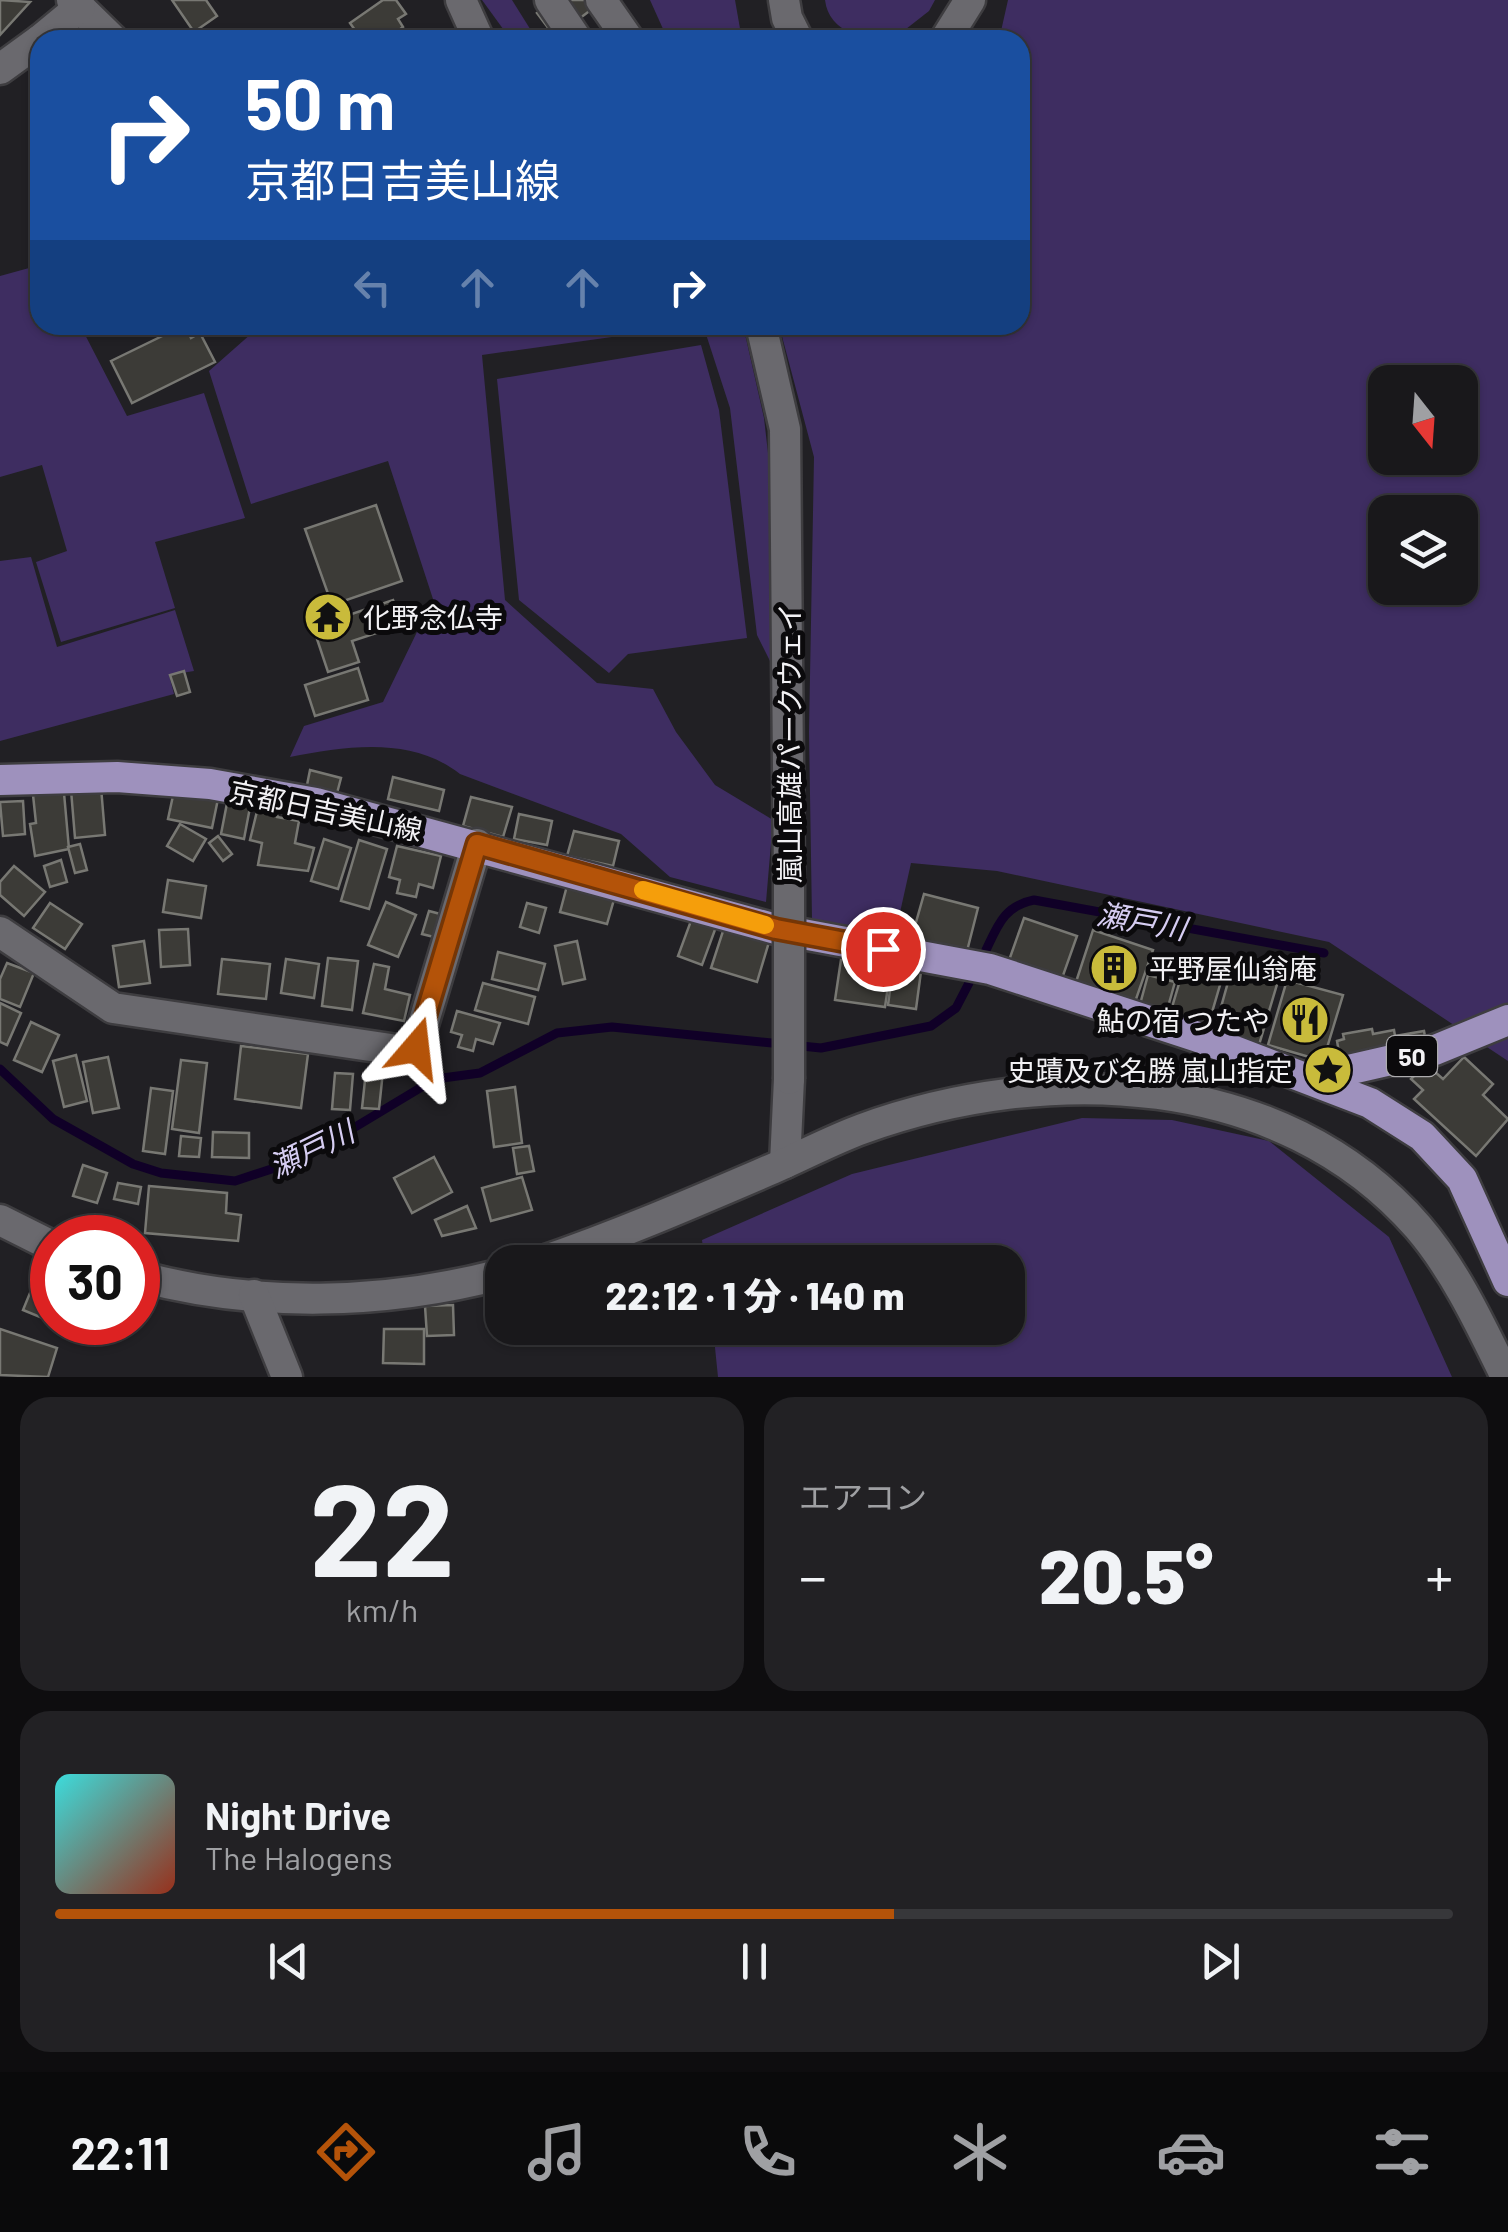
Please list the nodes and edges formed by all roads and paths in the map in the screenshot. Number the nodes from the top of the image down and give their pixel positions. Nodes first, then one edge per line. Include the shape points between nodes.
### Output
1 (461, 0) edge
2 (550, 0) edge
3 (601, 0) edge
4 (784, 0) edge
5 (970, 0) edge
6 (76, 4) edge
7 (54, 30) edge
8 (103, 30) edge
9 (474, 30) edge
10 (570, 30) edge
11 (622, 30) edge
12 (793, 30) edge
13 (951, 30) edge
14 (30, 52) edge
15 (0, 69) edge
16 (763, 335) edge
17 (0, 780) edge
18 (477, 844) junction
19 (0, 932) edge
20 (1508, 1020) edge
21 (1313, 1078) junction
22 (785, 1163) junction
23 (0, 1220) edge
24 (30, 1235) edge
25 (585, 1245) edge
26 (485, 1278) edge
27 (160, 1280) edge
28 (1508, 1280) edge
29 (254, 1296) junction
30 (286, 1377) edge
31 (1506, 1377) edge

1 - 9 street
2 - 10 street
3 - 11 street
4 - 12 street
5 - 13 street
6 - 7 street
6 - 8 street
14 - 15 street
16 - 22 street, 嵐山高雄パークウェイ, bridge via 786,447
17 - 18 main road, 京都日吉美山線 via 116,777 210,784
18 - 19 street via 410,1052 112,1008
18 - 21 main road, 京都日吉美山線 via 776,929 990,969
20 - 21 main road, 50 via 1436,1050
21 - 28 main road, 京都日吉美山線 via 1398,1120 1443,1155 1462,1179
22 - 25 street
22 - 31 street via 921,1110 1029,1093 1121,1088 1229,1106 1328,1150 1418,1226
23 - 24 street
26 - 29 street via 333,1300
27 - 29 street
29 - 30 street

